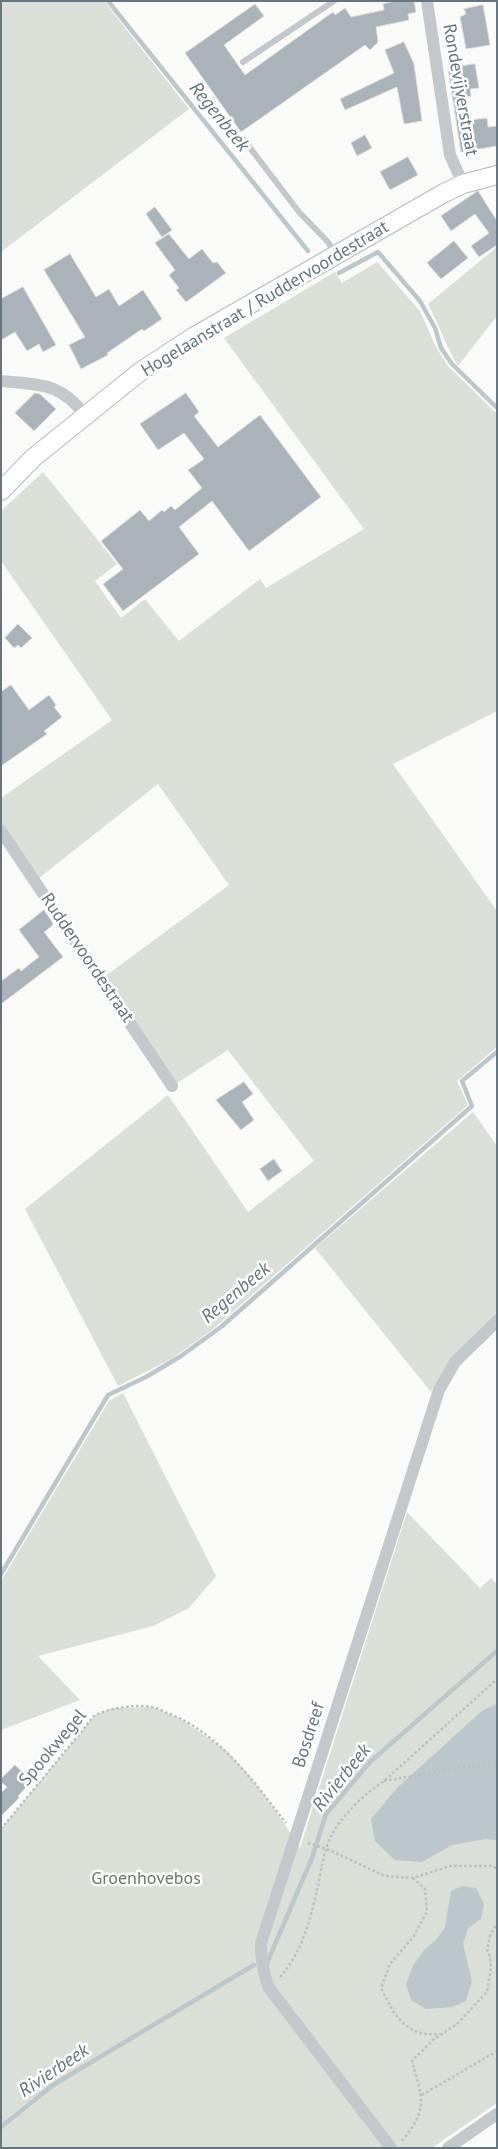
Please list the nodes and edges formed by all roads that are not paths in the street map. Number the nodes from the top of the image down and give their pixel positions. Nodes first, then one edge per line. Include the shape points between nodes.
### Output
1 (334, 1) edge
2 (426, 1) edge
3 (243, 62) dead end
4 (244, 140) dead end
5 (497, 174) edge
6 (463, 184) junction
7 (336, 255) junction
8 (1, 381) edge
9 (85, 415) junction
10 (1, 491) edge
11 (1, 831) edge
12 (172, 1086) dead end
13 (497, 1321) edge
14 (497, 2114) edge
15 (395, 2146) edge
16 (448, 2148) edge

1 - 3 lane
2 - 6 street, Rondevijverstraat via 450,154
4 - 7 lane
5 - 6 street
6 - 7 street, Hogelaanstraat / Ruddervoordestraat
7 - 9 street, Hogelaanstraat / Ruddervoordestraat via 193,337 141,371
8 - 9 street via 59,390
9 - 10 street, Hogelaanstraat / Ruddervoordestraat via 33,458
11 - 12 street, Ruddervoordestraat
13 - 15 street, Bosdreef via 455,1362 439,1390 261,1943 261,1960 270,1988
14 - 16 street

